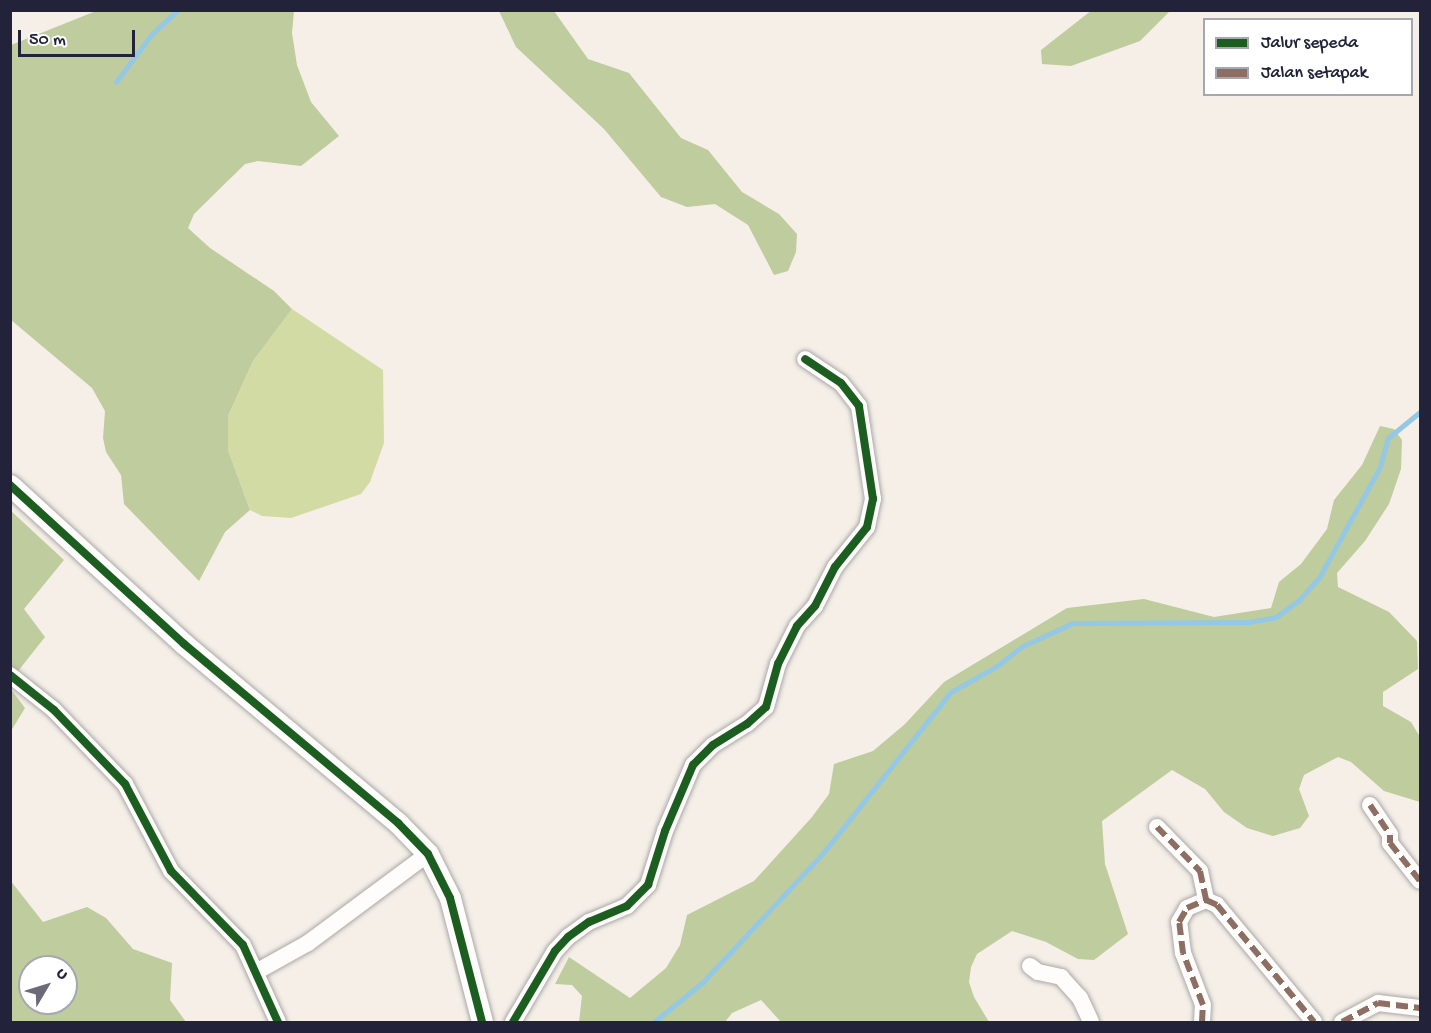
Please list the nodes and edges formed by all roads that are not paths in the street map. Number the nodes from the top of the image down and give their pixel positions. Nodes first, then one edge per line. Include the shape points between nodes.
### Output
1 (805, 359) dead end
2 (10, 485) edge
3 (10, 675) edge
4 (1370, 805) dead end
5 (1157, 827) dead end
6 (428, 854) junction
7 (1420, 881) edge
8 (1206, 900) junction
9 (1030, 966) dead end
10 (256, 972) junction
11 (1420, 1008) edge
12 (278, 1023) edge
13 (482, 1023) edge
14 (513, 1023) edge
15 (1090, 1023) edge
16 (1202, 1023) edge
17 (1314, 1023) edge
18 (1342, 1023) edge

1 - 14 street via 841,383 859,406 873,499 867,526 835,567 815,606 797,626 778,664 766,707 713,745 693,765 665,831 648,885 627,906 568,936
2 - 6 street via 184,644 398,823
3 - 10 street via 54,710 125,784 171,871 226,924
4 - 7 street via 1390,835 1390,843
5 - 8 street via 1200,871
6 - 10 street via 308,943
6 - 13 street via 450,898
8 - 16 street via 1188,908 1179,922 1183,953 1203,1005
8 - 17 street via 1217,905
9 - 15 street via 1038,972 1061,976 1080,998
10 - 12 street
11 - 18 street via 1378,1003

